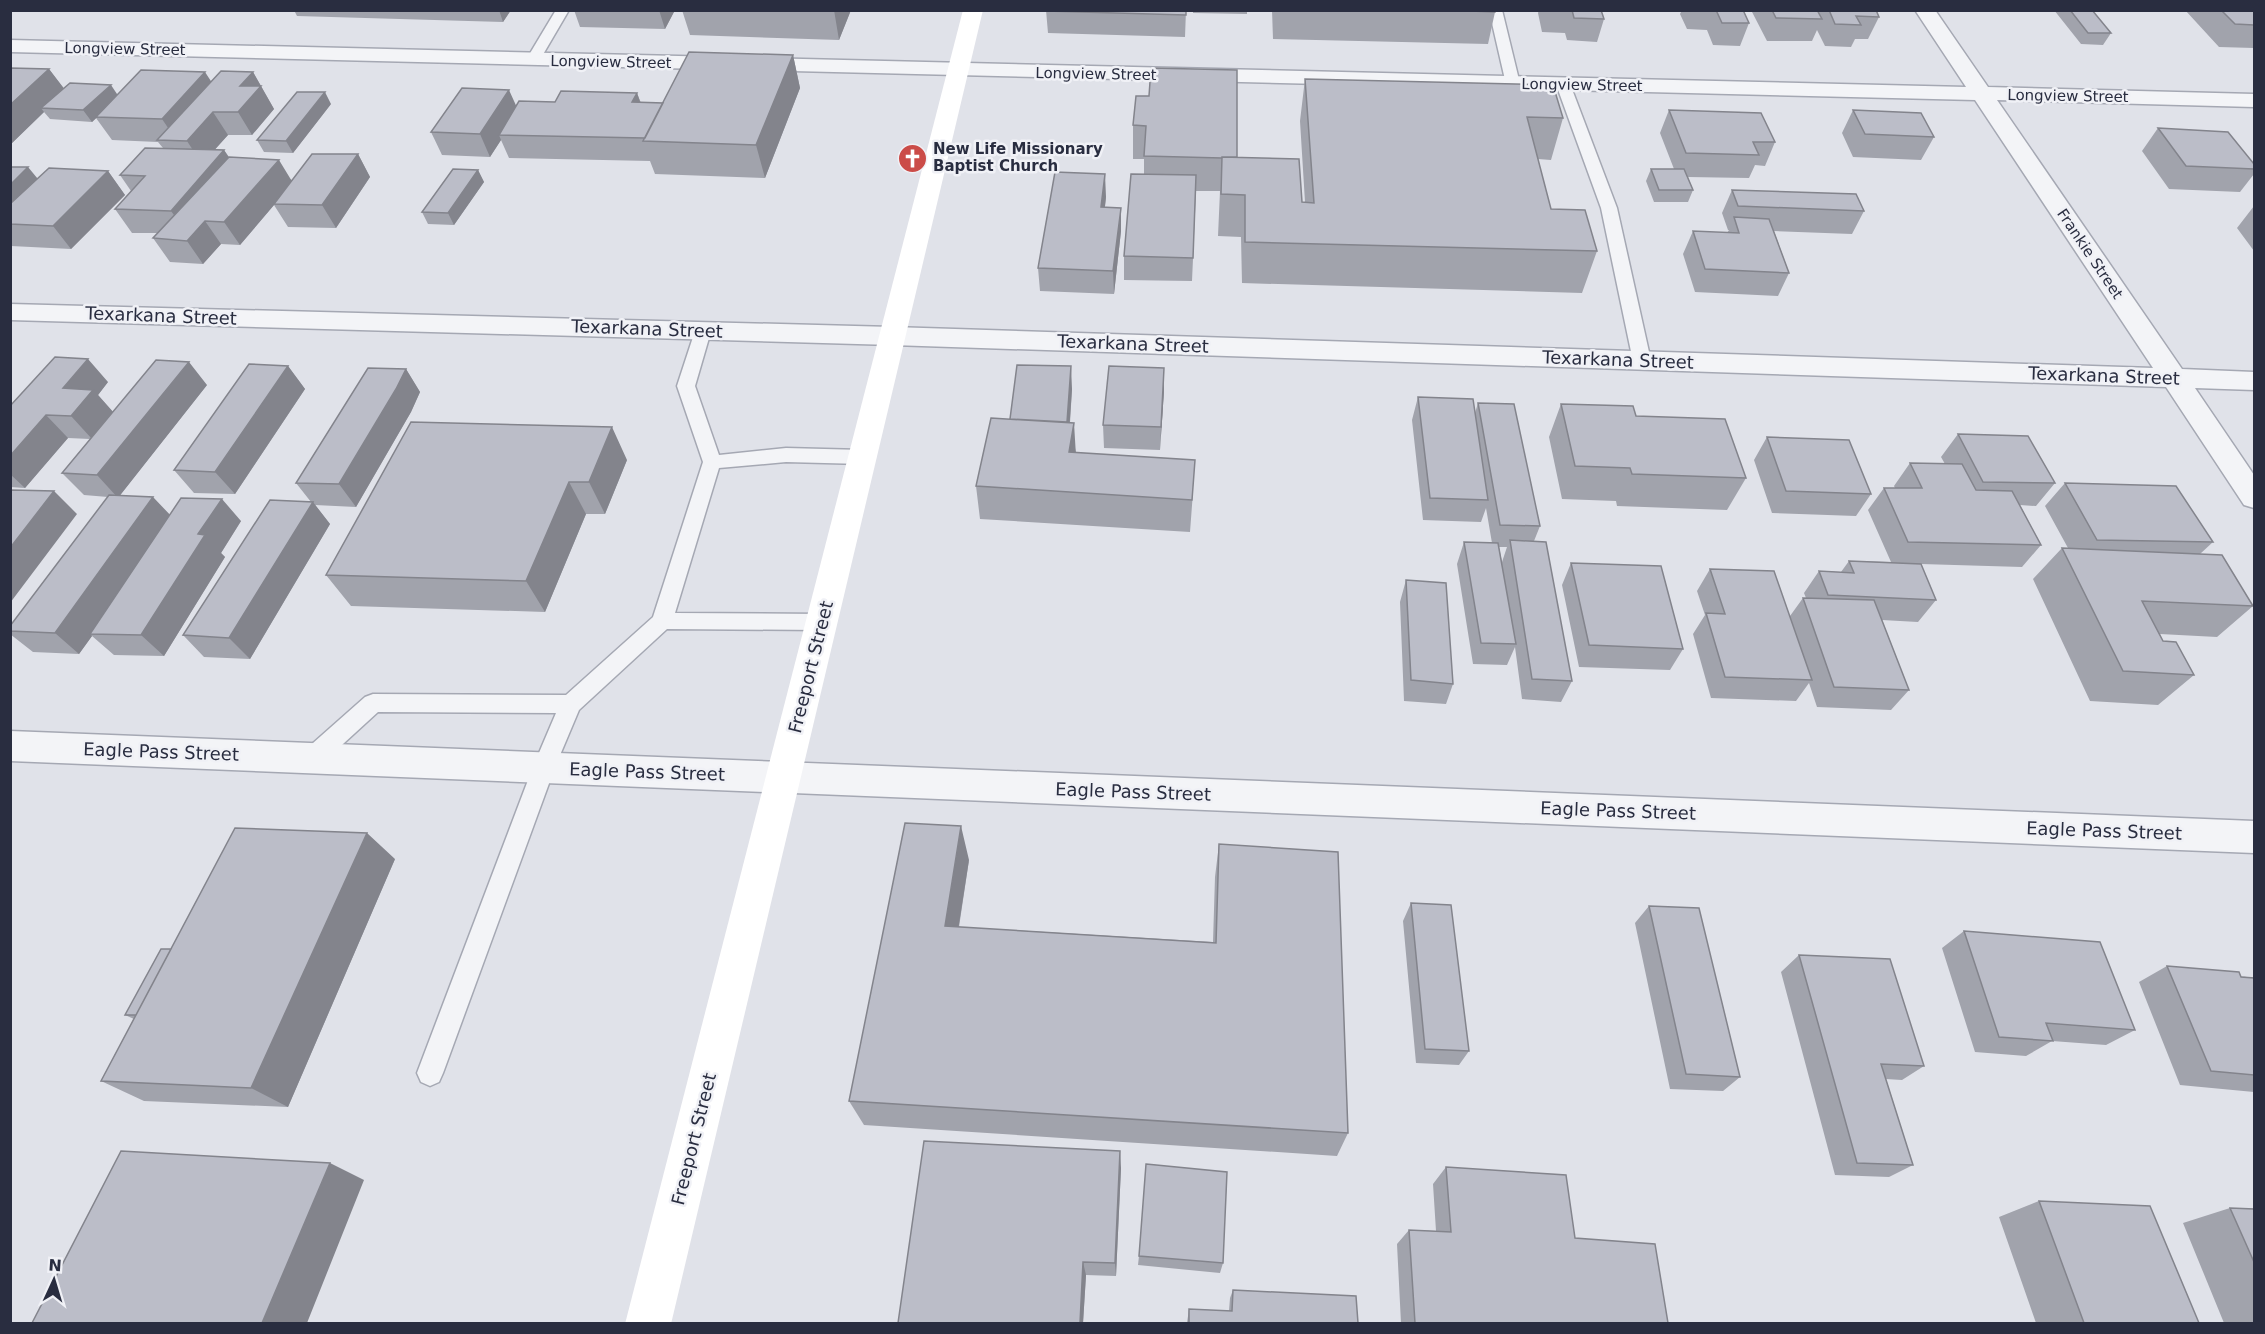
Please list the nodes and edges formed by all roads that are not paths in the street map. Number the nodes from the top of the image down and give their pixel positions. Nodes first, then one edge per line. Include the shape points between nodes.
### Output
1 (563, 10) edge
2 (973, 10) edge
3 (1495, 10) edge
4 (1925, 10) edge
5 (10, 46) edge
6 (533, 60) junction
7 (958, 71) junction
8 (1513, 84) junction
9 (1563, 84) junction
10 (1981, 94) junction
11 (2254, 100) edge
12 (10, 312) edge
13 (703, 331) junction
14 (892, 336) junction
15 (1642, 361) junction
16 (2175, 378) junction
17 (2254, 381) edge
18 (862, 458) junction
19 (712, 462) junction
20 (2254, 497) edge
21 (663, 621) junction
22 (821, 622) junction
23 (571, 704) junction
24 (10, 746) edge
25 (312, 758) junction
26 (544, 767) junction
27 (784, 777) junction
28 (2254, 837) edge
29 (430, 1073) dead end
30 (648, 1323) edge

1 - 6 lane
2 - 7 main road, Freeport Street
3 - 8 lane
4 - 10 street, Frankie Street
5 - 6 street, Longview Street
6 - 7 street, Longview Street
7 - 8 street, Longview Street
7 - 14 main road, Freeport Street
8 - 9 street, Longview Street
9 - 10 street, Longview Street
9 - 15 lane via 1609,208
10 - 11 street, Longview Street
10 - 16 street, Frankie Street
12 - 13 street, Texarkana Street
13 - 14 street, Texarkana Street
13 - 19 lane via 686,386
14 - 15 street, Texarkana Street
14 - 18 main road, Freeport Street
15 - 16 street, Texarkana Street
16 - 17 street, Texarkana Street
16 - 20 street, Frankie Street
18 - 19 lane via 786,455
18 - 22 main road, Freeport Street
19 - 21 lane
21 - 22 lane
21 - 23 lane
22 - 27 main road, Freeport Street
23 - 25 lane via 373,703
23 - 26 lane
24 - 25 street, Eagle Pass Street
25 - 26 street, Eagle Pass Street
26 - 27 street, Eagle Pass Street
26 - 29 lane
27 - 28 street, Eagle Pass Street
27 - 30 main road, Freeport Street

